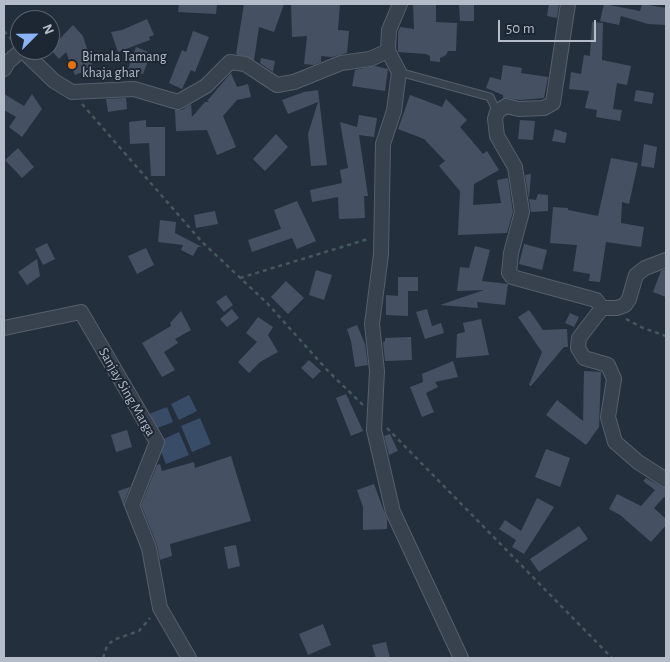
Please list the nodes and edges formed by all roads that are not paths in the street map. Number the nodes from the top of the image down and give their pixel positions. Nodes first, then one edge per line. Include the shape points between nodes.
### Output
1 (400, 4) edge
2 (568, 4) edge
3 (388, 51) junction
4 (4, 69) edge
5 (399, 72) junction
6 (497, 112) junction
7 (666, 260) edge
8 (602, 308) junction
9 (4, 328) edge
10 (666, 480) edge
11 (189, 658) edge
12 (461, 658) edge

1 - 3 street via 389,30
2 - 6 street via 553,103 544,108 506,106
3 - 4 street via 277,85 245,64 230,62 206,86 178,102 134,89 71,92 54,81 22,50
3 - 5 street
5 - 6 lane via 490,97
5 - 12 street via 394,111 383,144 378,288 372,324 376,371 374,430 393,512
6 - 8 street via 494,128 516,167 522,212 509,273 512,277 596,300
7 - 8 street via 636,275 625,304 617,308
8 - 10 street via 579,338 578,348 584,358 608,365 614,378 608,417 615,442
9 - 11 street, Sanjay Sing Marga via 81,312 156,442 132,505 149,548 160,608

